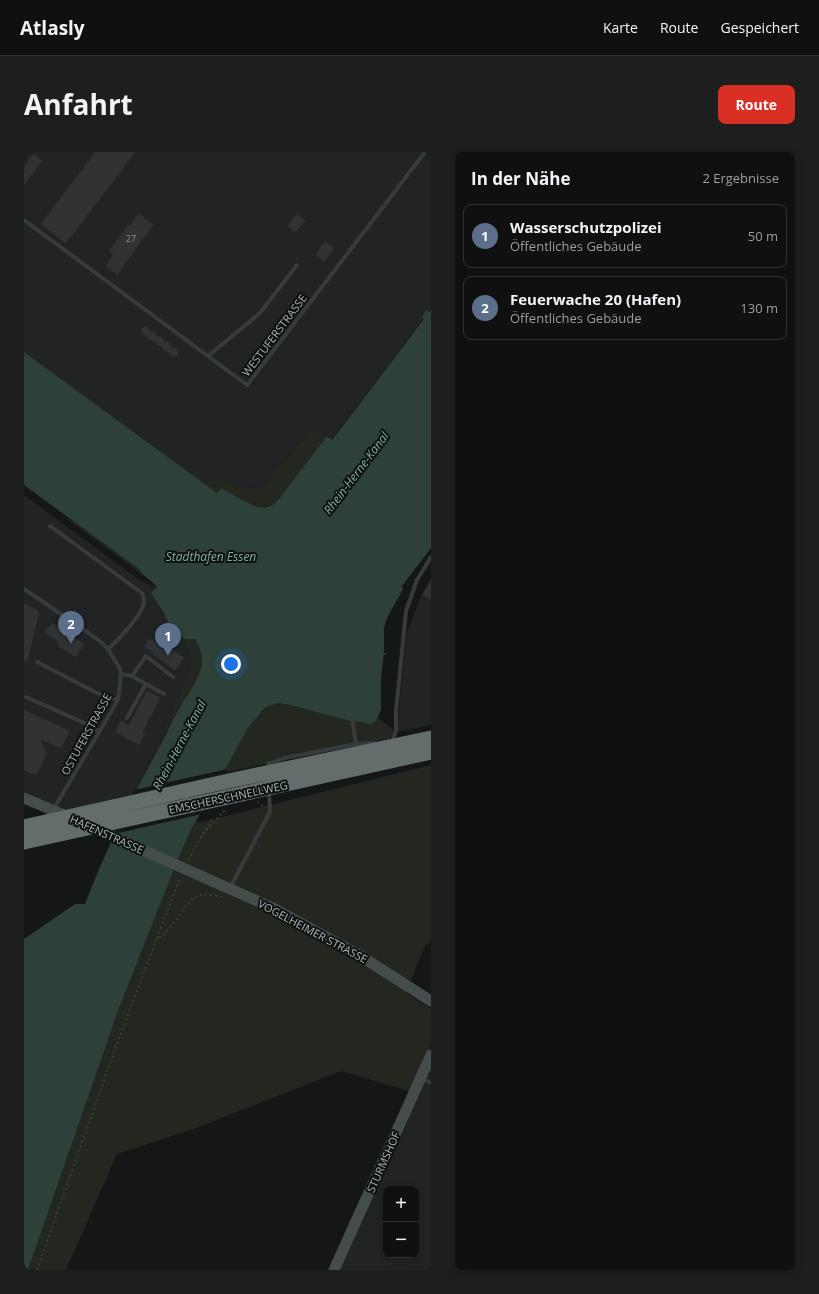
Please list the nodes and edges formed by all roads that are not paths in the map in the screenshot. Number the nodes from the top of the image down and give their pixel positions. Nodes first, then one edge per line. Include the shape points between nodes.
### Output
1 (425, 152) edge
2 (24, 220) edge
3 (297, 265) dead end
4 (208, 356) junction
5 (50, 526) dead end
6 (431, 557) edge
7 (24, 589) edge
8 (108, 649) junction
9 (38, 662) dead end
10 (121, 674) junction
11 (132, 676) junction
12 (173, 677) dead end
13 (146, 684) junction
14 (164, 694) dead end
15 (26, 697) dead end
16 (118, 700) junction
17 (128, 718) dead end
18 (352, 718) dead end
19 (99, 731) junction
20 (386, 742) dead end
21 (431, 742) edge
22 (380, 743) dead end
23 (356, 744) junction
24 (269, 777) dead end
25 (269, 784) dead end
26 (24, 798) edge
27 (53, 810) junction
28 (24, 827) edge
29 (24, 842) edge
30 (190, 870) joint
31 (226, 893) junction
32 (431, 1001) edge
33 (431, 1055) edge
34 (421, 1078) junction
35 (431, 1083) edge
36 (334, 1270) edge

1 - 4 lane, WESTUFERSTRASSE via 247,385
2 - 4 lane, WESTUFERSTRASSE
3 - 4 lane via 260,313
5 - 8 lane via 142,593 142,610
6 - 20 lane via 417,580 406,611 396,731 392,741
7 - 8 lane
8 - 10 lane
9 - 16 lane via 103,696
10 - 11 lane
10 - 16 lane, OSTUFERSTRASSE
11 - 12 lane via 146,656
11 - 13 lane
13 - 14 lane
13 - 17 lane
15 - 19 lane
16 - 19 lane, OSTUFERSTRASSE
18 - 23 lane
19 - 27 lane, OSTUFERSTRASSE
21 - 28 highway, EMSCHERSCHNELLWEG via 224,782
21 - 29 highway, EMSCHERSCHNELLWEG
22 - 23 lane
23 - 24 lane via 285,758 268,764
25 - 31 lane via 270,812
26 - 27 street, HAFENSTRASSE
27 - 30 street, HAFENSTRASSE
30 - 31 street, VOGELHEIMER STRASSE
31 - 32 street, VOGELHEIMER STRASSE via 276,909 359,954
33 - 34 street, STURMSHOF
34 - 35 lane
34 - 36 street, STURMSHOF

